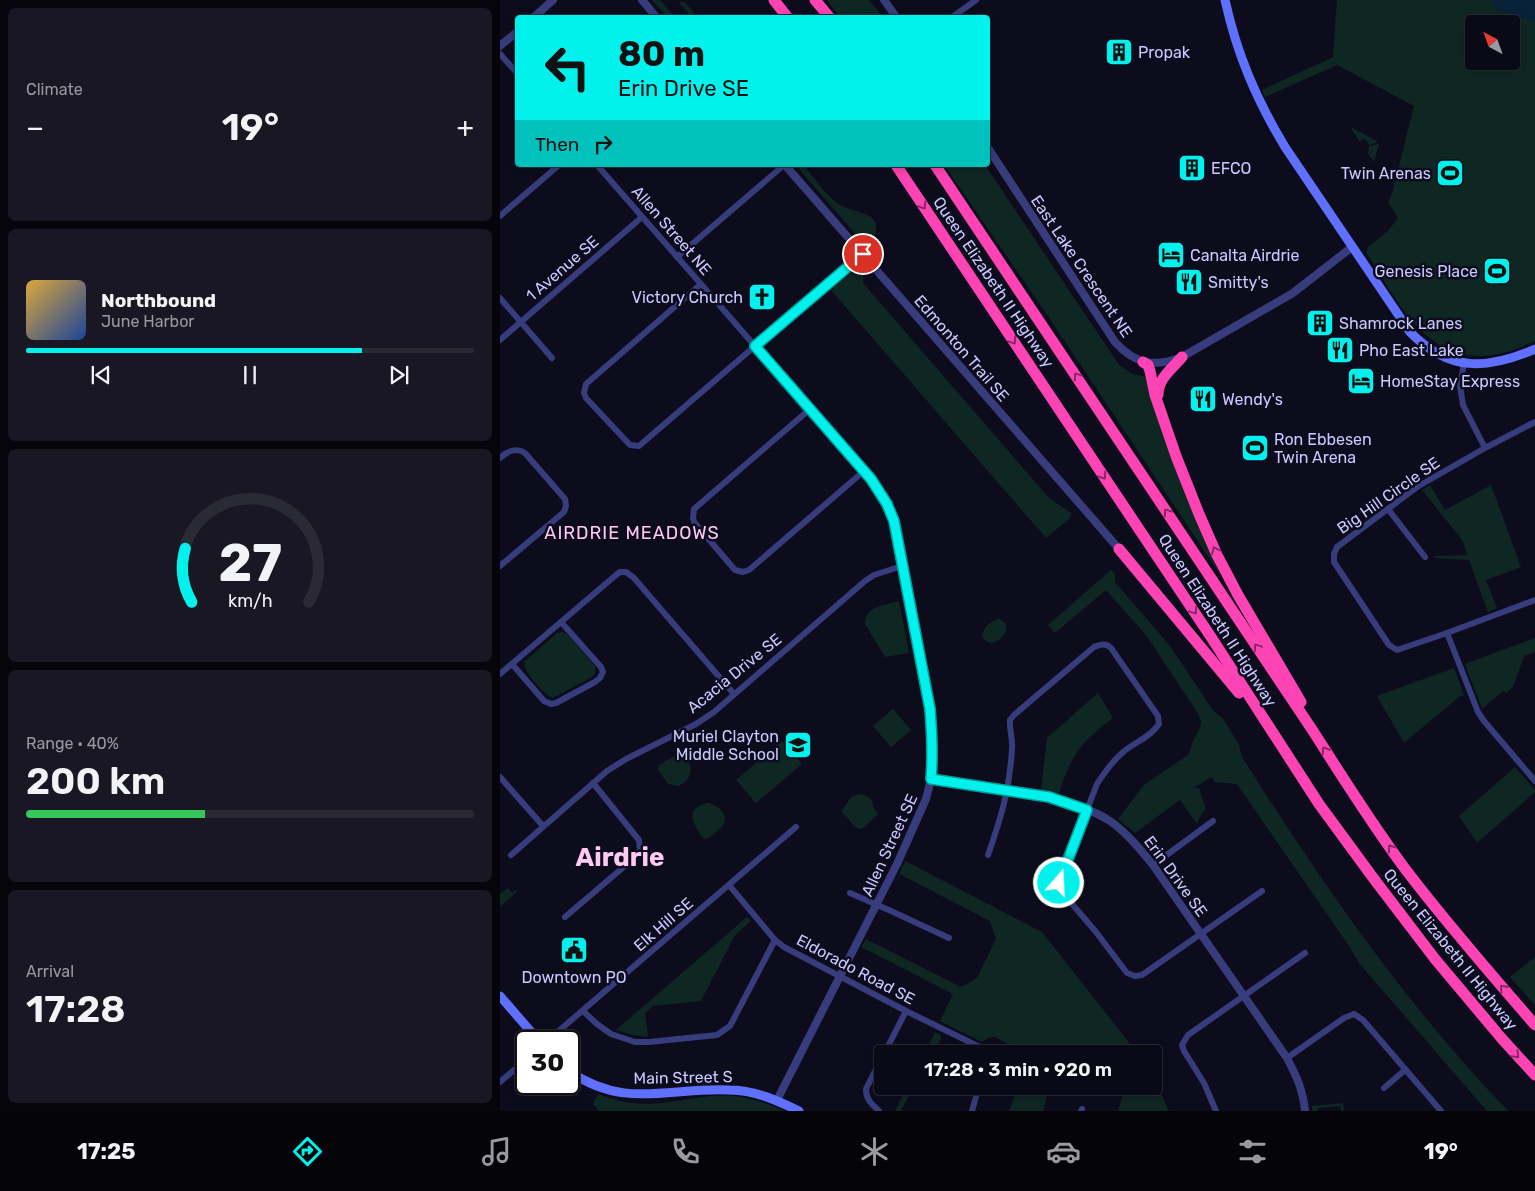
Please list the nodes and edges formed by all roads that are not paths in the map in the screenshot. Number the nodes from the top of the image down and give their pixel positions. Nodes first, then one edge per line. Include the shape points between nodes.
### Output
1 (553, 0) edge
2 (642, 0) edge
3 (774, 0) edge
4 (816, 0) edge
5 (884, 0) edge
6 (976, 0) edge
7 (1225, 0) edge
8 (536, 15) edge
9 (654, 15) edge
10 (786, 15) edge
11 (828, 15) edge
12 (895, 15) edge
13 (955, 15) edge
14 (515, 34) edge
15 (500, 46) edge
16 (500, 54) edge
17 (515, 71) edge
18 (990, 151) edge
19 (557, 167) edge
20 (599, 167) edge
21 (782, 167) edge
22 (786, 167) edge
23 (897, 167) edge
24 (936, 167) edge
25 (500, 216) edge
26 (642, 217) junction
27 (1352, 246) junction
28 (863, 254) junction
29 (677, 257) junction
30 (701, 284) junction
31 (500, 298) edge
32 (521, 322) junction
33 (500, 340) edge
34 (755, 346) junction
35 (1535, 349) edge
36 (1182, 357) junction
37 (552, 358) dead end
38 (1144, 362) junction
39 (1464, 363) junction
40 (810, 409) junction
41 (1160, 411) junction
42 (1535, 422) edge
43 (1485, 448) junction
44 (500, 458) edge
45 (864, 471) junction
46 (1388, 510) junction
47 (1119, 549) joint
48 (1425, 557) dead end
49 (500, 566) edge
50 (902, 566) junction
51 (1535, 600) edge
52 (561, 622) junction
53 (1447, 633) junction
54 (512, 664) junction
55 (500, 674) edge
56 (734, 694) junction
57 (1270, 730) junction
58 (1313, 731) junction
59 (500, 777) edge
60 (931, 779) junction
61 (1535, 781) edge
62 (593, 783) junction
63 (1008, 790) junction
64 (1087, 810) junction
65 (1213, 821) dead end
66 (544, 826) junction
67 (796, 828) dead end
68 (511, 854) dead end
69 (988, 855) dead end
70 (1153, 865) junction
71 (729, 885) junction
72 (1262, 891) dead end
73 (850, 893) dead end
74 (877, 904) junction
75 (565, 917) dead end
76 (1201, 934) junction
77 (949, 938) dead end
78 (775, 940) junction
79 (1305, 953) dead end
80 (840, 977) junction
81 (500, 996) edge
82 (1244, 997) junction
83 (583, 1011) junction
84 (906, 1011) junction
85 (1535, 1025) edge
86 (529, 1030) edge
87 (560, 1030) edge
88 (888, 1045) edge
89 (980, 1045) edge
90 (1287, 1058) junction
91 (515, 1069) edge
92 (1405, 1070) junction
93 (874, 1073) edge
94 (1535, 1075) edge
95 (580, 1078) edge
96 (500, 1082) edge
97 (1384, 1088) dead end
98 (976, 1095) edge
99 (777, 1100) junction
100 (798, 1111) edge
101 (879, 1111) edge
102 (972, 1111) edge
103 (1216, 1111) edge
104 (1305, 1111) edge
105 (1441, 1111) edge

1 - 8 street
2 - 9 street
3 - 10 highway
4 - 11 highway
5 - 12 street
6 - 13 street
7 - 27 main road via 1244,67 1262,107
14 - 15 street
16 - 17 street
18 - 38 street, East Lake Crescent NE via 1115,342 1129,356
19 - 25 street
20 - 26 street, Allen Street NE
21 - 29 street
22 - 28 street, Edmonton Trail SE
23 -> 57 highway, Queen Elizabeth II Highway
58 -> 24 highway, Queen Elizabeth II Highway
26 - 29 street, Allen Street NE
26 - 32 street, 1 Avenue SE
27 - 36 street via 1293,293
27 - 39 main road via 1410,332 1429,349
28 - 34 street
28 - 47 street, Edmonton Trail SE
29 - 30 street, Allen Street NE
30 - 34 street, Allen Street NE
30 - 34 street via 589,381 584,389 586,398 627,444 639,446
31 - 32 street
32 - 33 street, 1 Avenue SE
32 - 37 street
34 - 40 street, Allen Street NE
35 - 39 main road via 1494,363
36 - 38 street via 1164,363
36 - 41 highway via 1159,385
38 - 41 highway via 1150,371
39 - 43 street via 1461,396
40 - 45 street, Allen Street NE
40 - 45 street via 694,509 694,522 730,564 739,572 749,570
58 -> 41 highway via 1298,695 1217,555
42 - 43 street, Big Hill Circle SE
43 - 46 street, Big Hill Circle SE via 1417,487
44 - 49 street via 510,451 521,450 565,499 566,506 564,512
45 - 50 street, Allen Street SE via 879,490 894,521
46 - 48 street
46 - 53 street, Big Hill Circle SE via 1338,547 1334,562 1391,647 1397,650
47 - 57 highway
50 - 56 street, Acacia Drive SE via 865,581
50 - 60 street, Allen Street SE via 930,709
51 - 53 street, Big Hill Circle SE
52 - 54 street
52 - 54 street via 601,667 600,678 550,704
52 - 56 street via 620,572 626,572
53 - 61 street via 1478,712
54 - 55 street
56 - 62 street, Acacia Drive SE via 705,719 618,764
57 -> 94 highway, Queen Elizabeth II Highway via 1379,886 1473,1004
85 -> 58 highway, Queen Elizabeth II Highway via 1405,869
59 - 66 street
60 - 63 street, Erin Drive SE
60 - 74 street, Allen Street SE via 919,818
62 - 66 street, Acacia Drive SE
62 - 75 street via 638,840 640,850
63 - 64 street, Erin Drive SE via 1049,797
63 - 64 street via 1012,717 1094,647 1108,645 1158,716 1159,724 1112,763 1097,784
63 - 69 street
64 - 70 street, Erin Drive SE via 1121,830
64 - 76 street via 1060,886 1127,973 1142,976
65 - 70 street
66 - 68 street, Acacia Drive SE
67 - 71 street, Elk Hill SE
70 - 76 street, Erin Drive SE
71 - 78 street, Eldorado Road SE
71 - 83 street, Elk Hill SE
72 - 76 street
73 - 74 street
74 - 77 street
74 - 80 street, Allen Street SE
76 - 82 street, Erin Drive SE
78 - 80 street, Eldorado Road SE
78 - 83 street via 730,1026 716,1035 636,1042 611,1034
79 - 82 street
80 - 84 street, Eldorado Road SE
80 - 99 street, Allen Street SE
81 - 86 main road
82 - 90 street, Erin Drive SE
82 - 103 street via 1188,1035 1182,1045
83 - 87 street, Elk Hill SE
84 - 88 street
84 - 89 street, Eldorado Road SE
90 - 92 street via 1354,1014 1363,1020
90 - 104 street, Erin Drive SE via 1298,1078
91 - 96 street
92 - 97 street
92 - 105 street
93 - 101 street via 866,1095
95 - 99 main road, Main Street S via 600,1088 632,1094 730,1090
98 - 102 street
99 - 100 main road, Main Street S

